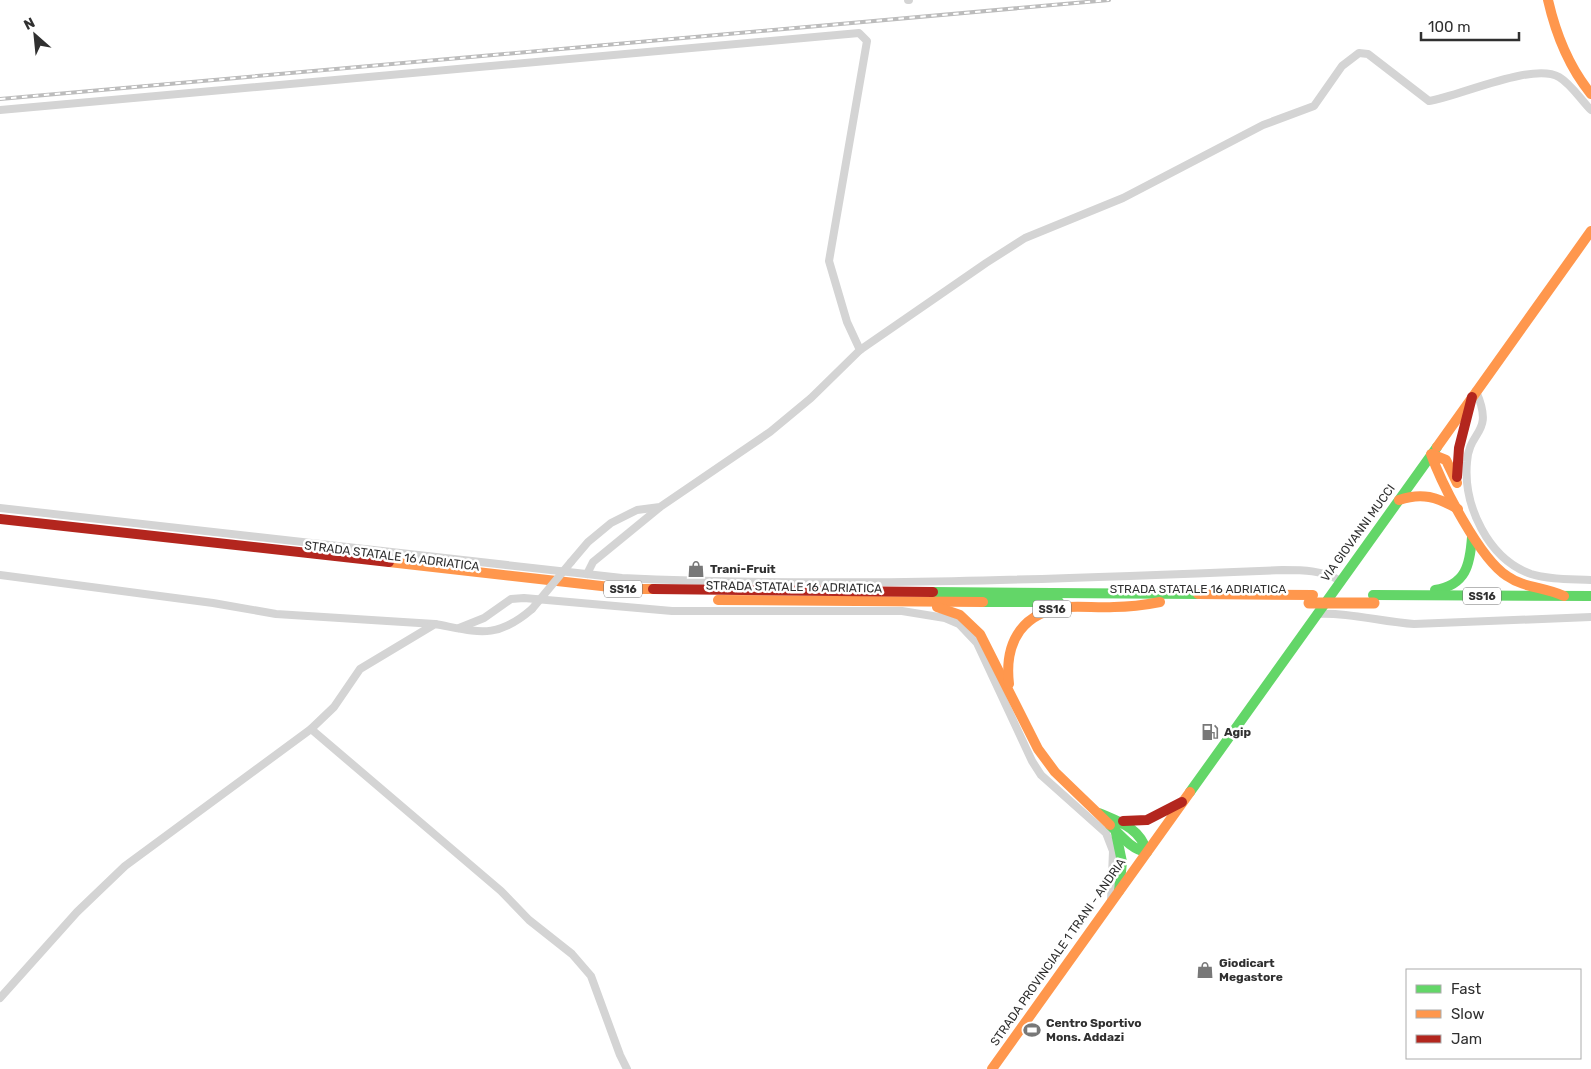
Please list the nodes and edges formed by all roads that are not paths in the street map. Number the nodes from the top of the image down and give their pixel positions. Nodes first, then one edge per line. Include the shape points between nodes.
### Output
1 (1548, 0) edge
2 (1590, 93) edge
3 (0, 110) edge
4 (1591, 110) edge
5 (1591, 231) edge
6 (860, 350) junction
7 (1474, 394) junction
8 (1431, 454) junction
9 (1457, 482) junction
10 (1398, 500) junction
11 (660, 507) junction
12 (0, 508) edge
13 (1461, 513) junction
14 (0, 519) edge
15 (0, 526) edge
16 (1472, 537) junction
17 (587, 574) junction
18 (0, 575) edge
19 (1591, 580) edge
20 (1341, 581) junction
21 (1564, 596) junction
22 (1591, 596) edge
23 (1311, 599) junction
24 (1373, 599) junction
25 (888, 602) junction
26 (1160, 602) junction
27 (1591, 605) edge
28 (1317, 614) junction
29 (1591, 617) edge
30 (435, 624) junction
31 (459, 628) junction
32 (1010, 695) junction
33 (311, 730) junction
34 (1182, 802) junction
35 (1115, 825) junction
36 (1147, 852) junction
37 (1119, 892) junction
38 (1111, 902) junction
39 (0, 998) edge
40 (627, 1069) edge
41 (992, 1069) edge

1 - 2 main road via 1559,40
3 - 6 street via 858,34 867,41 829,261 847,322
4 - 6 street via 1564,80 1548,73 1520,75 1446,99 1429,101 1368,54 1359,53 1342,66 1314,106 1263,125 1123,198 1025,238 943,290
5 - 7 main road, VIA GIOVANNI MUCCI
6 - 11 street via 770,432
7 - 8 main road, VIA GIOVANNI MUCCI
7 - 9 main road, SS16 via 1459,448
7 - 19 street via 1484,413 1484,422 1467,460 1467,475 1472,504 1486,537 1506,559 1531,574
8 - 9 main road, SS16 via 1439,454 1450,462
8 - 10 main road, VIA GIOVANNI MUCCI
8 - 13 main road, SS16 via 1437,473
9 - 13 main road, SS16
10 - 13 main road via 1414,494 1427,494 1442,499
10 - 20 main road, VIA GIOVANNI MUCCI
11 - 17 street via 594,562
11 - 31 street, bridge via 637,510 611,523 588,542 532,609 508,628 494,631
12 - 17 street
13 - 16 main road, SS16
14 - 23 main road, STRADA STATALE 16 ADRIATICA / SS16 via 628,589
15 - 25 main road, STRADA STATALE 16 ADRIATICA / SS16 via 632,598
16 - 21 main road, SS16 via 1492,565 1504,575 1532,588 1556,591
16 - 24 main road, SS16 via 1470,564 1455,585 1443,590
17 - 20 street via 684,581 956,582 1315,570
18 - 30 street via 276,614
20 - 28 main road, VIA GIOVANNI MUCCI
21 - 22 main road, STRADA STATALE 16 ADRIATICA / SS16
21 - 24 main road, STRADA STATALE 16 ADRIATICA / SS16
23 - 24 main road, STRADA STATALE 16 ADRIATICA / SS16
23 - 26 main road, STRADA STATALE 16 ADRIATICA / SS16
24 - 27 main road, STRADA STATALE 16 ADRIATICA / SS16
25 - 26 main road, STRADA STATALE 16 ADRIATICA / SS16
25 - 32 main road, SS16 via 949,609 960,615 980,634
26 - 32 main road, SS16 via 1125,607 1066,607 1037,615 1025,623 1009,649 1006,662
28 - 29 street via 1336,613 1414,624
28 - 34 main road, VIA GIOVANNI MUCCI
30 - 31 street
30 - 33 street via 360,669 334,707
31 - 38 street via 484,618 510,599 524,598 672,611 902,611 960,624 977,643 1041,775 1106,833 1113,851
32 - 35 main road, SS16 via 1054,772
33 - 39 street via 125,866 77,912
33 - 40 street via 572,954 591,976
34 - 35 main road, SS16 via 1159,817 1140,823
34 - 36 main road, VIA GIOVANNI MUCCI
35 - 36 main road, SS16 via 1141,836
35 - 37 main road via 1122,855
36 - 37 main road, STRADA PROVINCIALE 1 TRANI - ANDRIA
37 - 38 main road, STRADA PROVINCIALE 1 TRANI - ANDRIA
38 - 41 main road, STRADA PROVINCIALE 1 TRANI - ANDRIA

